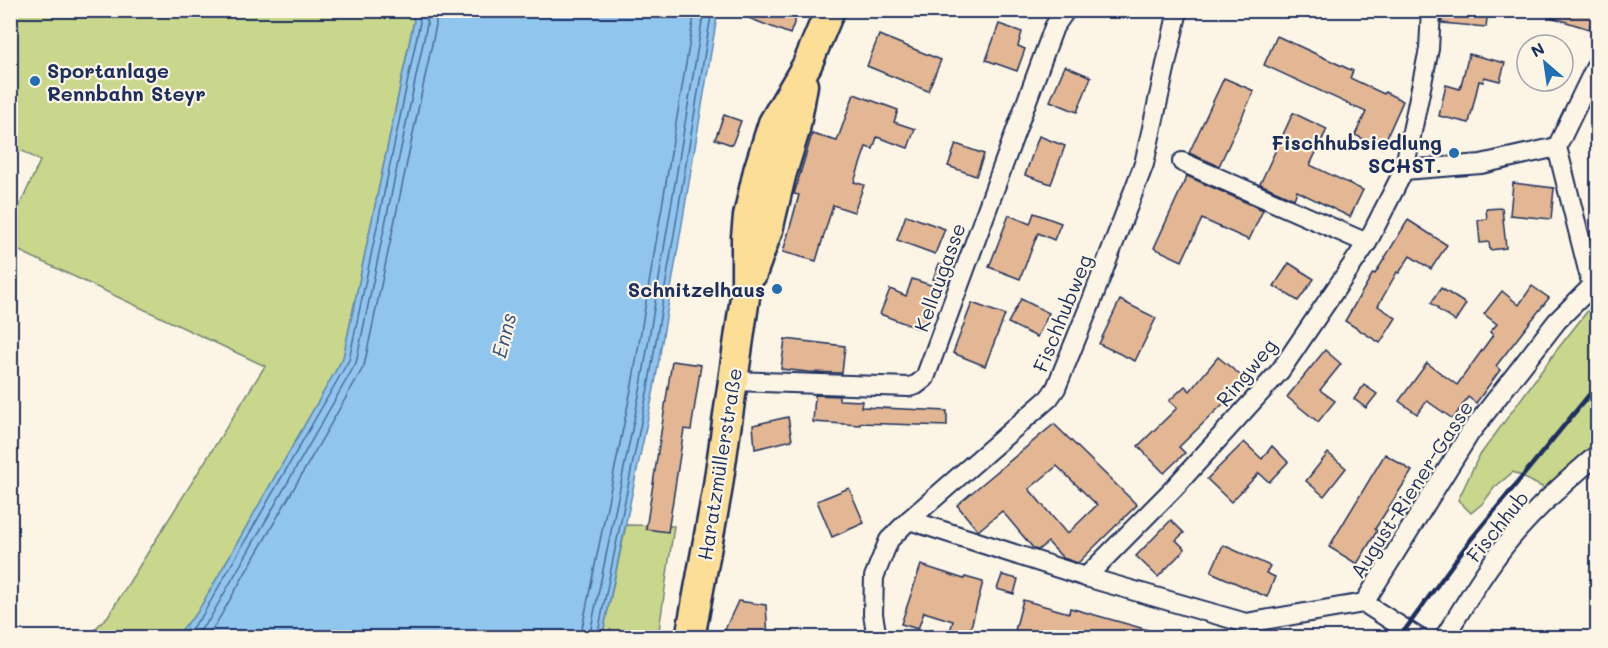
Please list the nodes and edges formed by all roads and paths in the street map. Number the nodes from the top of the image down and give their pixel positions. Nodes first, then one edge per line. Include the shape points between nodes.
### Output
1 (830, 10) edge
2 (1066, 10) edge
3 (1178, 10) edge
4 (1431, 10) edge
5 (1598, 62) edge
6 (1557, 147) junction
7 (1182, 162) dead end
8 (1404, 170) junction
9 (1367, 243) junction
10 (733, 381) junction
11 (1598, 454) edge
12 (909, 520) junction
13 (1086, 577) junction
14 (1364, 603) junction
15 (1244, 630) edge
16 (690, 638) edge
17 (877, 638) edge
18 (1419, 638) edge
19 (1444, 638) edge

1 - 10 main road, Haratzmüllerstraße via 807,64 773,123 758,171 747,216 746,290
2 - 10 street, Kellaugasse via 1054,27 925,378 909,387
3 - 12 street, Fischhubweg via 1144,164 1056,388
4 - 8 street, Ringweg via 1429,49
5 - 6 street
6 - 8 street via 1481,164
6 - 14 street, August-Riener-Gasse via 1592,286 1557,321 1470,433
7 - 9 street
8 - 9 street, Ringweg
9 - 13 street, Ringweg via 1280,371 1173,489
10 - 16 main road, Haratzmüllerstraße
11 - 19 street, Fischhub via 1510,539
12 - 13 street, August-Riener-Gasse
12 - 17 street, Fischhubweg via 889,540 874,577
13 - 15 street, August-Riener-Gasse
14 - 15 street, August-Riener-Gasse
14 - 18 street

